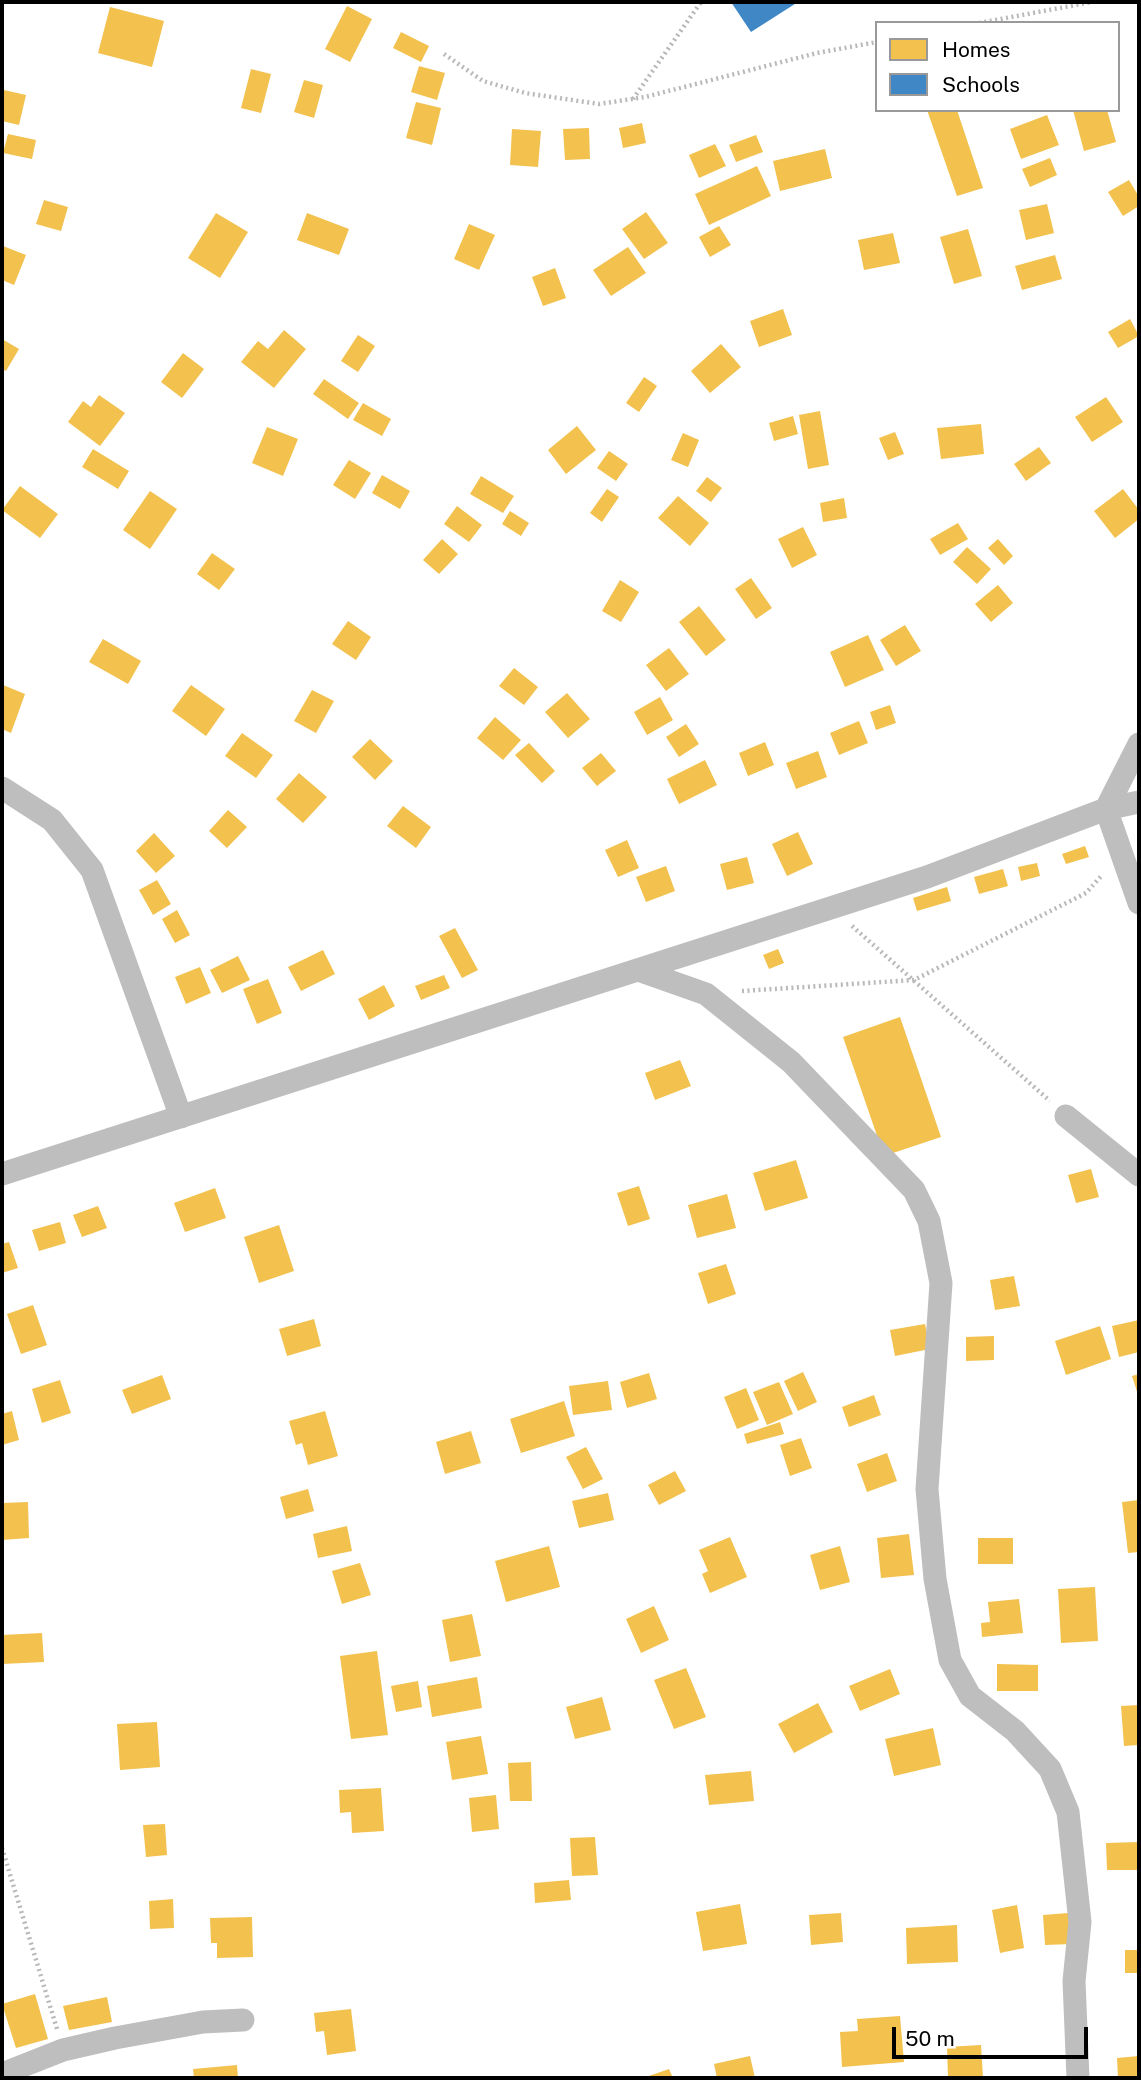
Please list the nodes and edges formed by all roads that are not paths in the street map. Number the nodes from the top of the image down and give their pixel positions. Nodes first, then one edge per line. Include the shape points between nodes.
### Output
1 (1139, 744) edge
2 (2, 788) edge
3 (1139, 802) edge
4 (1106, 809) junction
5 (1139, 903) edge
6 (638, 970) junction
7 (1066, 1116) road end
8 (181, 1117) junction
9 (2, 1174) edge
10 (1139, 1175) edge
11 (243, 2020) dead end
12 (2, 2074) edge
13 (1074, 2074) edge

1 - 4 street
2 - 8 street via 52,820 92,870
3 - 4 street
4 - 5 street
4 - 6 street via 928,877
6 - 8 street
6 - 13 street via 706,994 791,1062 914,1190 929,1221 940,1283 927,1489 935,1579 950,1660 970,1696 1015,1731 1050,1769 1068,1812 1080,1922 1074,1981
7 - 10 street
8 - 9 street
11 - 12 street via 156,2029 63,2050

